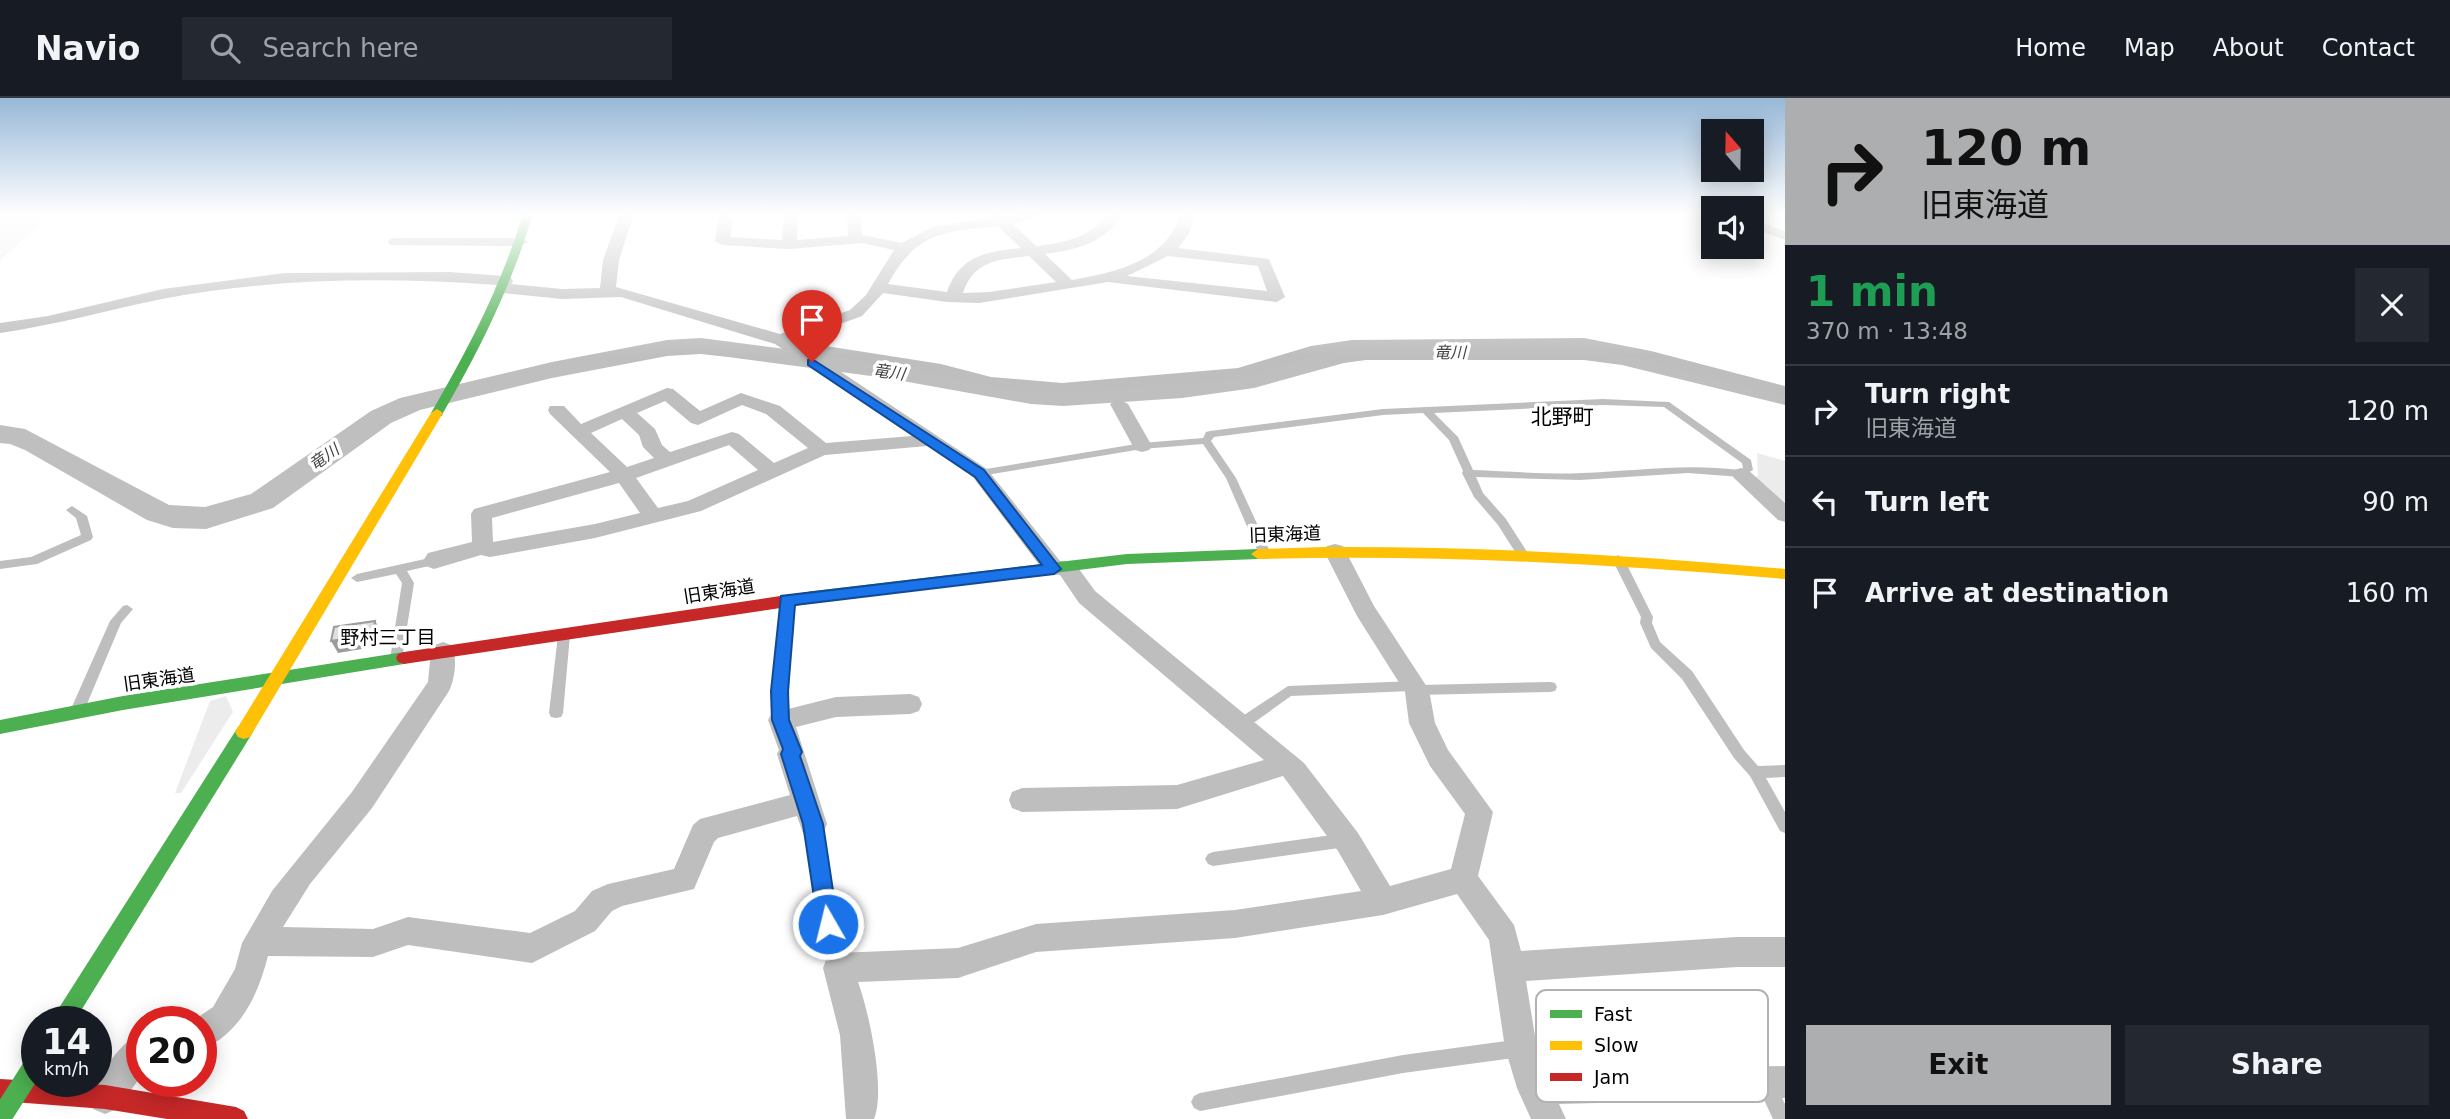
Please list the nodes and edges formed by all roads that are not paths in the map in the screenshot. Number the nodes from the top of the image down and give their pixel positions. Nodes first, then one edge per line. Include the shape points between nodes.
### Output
1 (513, 261) edge
2 (611, 261) edge
3 (892, 261) edge
4 (985, 261) edge
5 (1043, 261) edge
6 (1148, 261) edge
7 (1252, 261) edge
8 (1108, 278) junction
9 (504, 284) junction
10 (1068, 285) junction
11 (879, 288) junction
12 (608, 292) junction
13 (954, 296) junction
14 (0, 328) edge
15 (788, 345) junction
16 (1785, 392) edge
17 (1119, 404) dead end
18 (557, 410) dead end
19 (1425, 410) junction
20 (624, 411) junction
21 (698, 419) junction
22 (578, 432) junction
23 (732, 438) junction
24 (929, 440) junction
25 (1206, 441) junction
26 (1142, 446) junction
27 (822, 449) junction
28 (667, 460) junction
29 (771, 471) junction
30 (979, 473) junction
31 (1467, 473) junction
32 (1741, 474) junction
33 (624, 475) junction
34 (72, 510) dead end
35 (1785, 515) edge
36 (652, 516) junction
37 (483, 547) junction
38 (1335, 551) junction
39 (1265, 554) junction
40 (1523, 555) junction
41 (1618, 559) junction
42 (434, 561) joint
43 (0, 565) edge
44 (1060, 568) junction
45 (399, 569) junction
46 (1785, 574) edge
47 (357, 578) dead end
48 (787, 600) junction
49 (127, 609) dead end
50 (564, 635) junction
51 (443, 651) junction
52 (396, 659) junction
53 (276, 680) junction
54 (1550, 687) dead end
55 (1416, 688) junction
56 (910, 704) dead end
57 (77, 712) junction
58 (556, 713) dead end
59 (781, 720) junction
60 (1240, 725) junction
61 (0, 727) edge
62 (1287, 764) junction
63 (1785, 771) edge
64 (1755, 772) junction
65 (1022, 800) dead end
66 (810, 813) junction
67 (1785, 826) edge
68 (1346, 840) junction
69 (1213, 859) dead end
70 (1463, 879) junction
71 (1383, 901) junction
72 (260, 941) junction
73 (1785, 952) edge
74 (1508, 967) junction
75 (838, 968) junction
76 (71, 1006) edge
77 (217, 1023) edge
78 (1521, 1048) junction
79 (126, 1069) edge
80 (1775, 1082) edge
81 (21, 1086) edge
82 (112, 1088) edge
83 (1534, 1088) joint
84 (0, 1090) edge
85 (21, 1091) edge
86 (1536, 1092) edge
87 (105, 1097) edge
88 (1200, 1102) dead end
89 (1541, 1102) edge
90 (860, 1116) edge
91 (0, 1119) edge
92 (236, 1119) edge
93 (1549, 1119) edge
94 (1783, 1119) edge

1 - 9 street
2 - 12 street
3 - 11 street
4 - 13 street via 960,278
5 - 10 street
6 - 8 street
7 - 8 street via 1264,262 1277,298
8 - 10 street
9 - 12 street via 542,293
9 - 14 street via 449,277 285,278 163,294
9 - 53 street via 436,414
10 - 13 street via 1000,296
11 - 13 street
11 - 15 street via 866,307
12 - 15 street via 640,296
15 - 16 street via 941,369 991,382 1062,388 1240,373 1311,351 1352,345 1584,343
15 - 24 street
17 - 26 street
18 - 22 street
19 - 25 lane via 1263,426 1210,434
19 - 31 lane via 1454,439
19 - 32 lane via 1602,402 1666,404 1747,461 1748,470
20 - 21 street via 667,393
20 - 22 street
20 - 28 street via 648,433 653,447
21 - 23 street via 718,437
21 - 27 street via 741,398 773,410
22 - 33 street
23 - 28 street
23 - 29 street
24 - 27 street
24 - 30 street
25 - 26 lane
25 - 39 lane via 1231,478
26 - 30 lane
27 - 29 street
28 - 33 street
29 - 36 street via 694,506
30 - 44 street
31 - 32 lane
31 - 40 lane
32 - 35 street
33 - 36 street
33 - 37 street via 481,514
34 - 43 lane via 81,516 87,537 33,561
36 - 37 street via 595,531 490,550
37 - 42 street
38 - 39 street, 旧東海道
38 - 40 street, 旧東海道
38 - 55 street via 1365,610
39 - 44 street, 旧東海道 via 1127,559
40 - 41 street, 旧東海道
41 - 46 street, 旧東海道
41 - 64 lane via 1647,617 1655,645 1687,676
42 - 45 lane
44 - 48 street, 旧東海道
44 - 60 street via 1087,597
45 - 47 lane
45 - 52 lane via 408,583
48 - 50 street, 旧東海道
48 - 59 lane
49 - 57 lane via 116,621
50 - 51 street, 旧東海道
50 - 58 lane
51 - 52 street, 旧東海道
51 - 72 street via 440,684 362,800 300,875
52 - 53 street, 旧東海道
53 - 57 street, 旧東海道
53 - 76 street
54 - 55 lane
55 - 60 lane via 1287,691
55 - 70 street via 1422,723 1439,758 1479,812
56 - 59 street via 836,707
57 - 61 street, 旧東海道
59 - 66 street
60 - 62 street
62 - 65 street via 1177,797
62 - 68 street
63 - 64 lane
64 - 67 lane
66 - 72 street via 710,828 703,834 684,880 618,893 602,901 585,920 532,948 408,930 373,943
66 - 75 lane
68 - 69 lane
68 - 71 street
70 - 71 street
70 - 74 street via 1503,935
71 - 75 street via 1235,924 1036,938 958,962
72 - 77 street via 249,972
73 - 74 street
74 - 78 street
75 - 90 street via 850,1000 859,1052
78 - 83 street
78 - 88 lane via 1403,1064
79 - 82 street
80 - 94 lane
81 - 91 street, bridge
83 - 86 street
84 - 85 street
87 - 92 street
89 - 93 street

